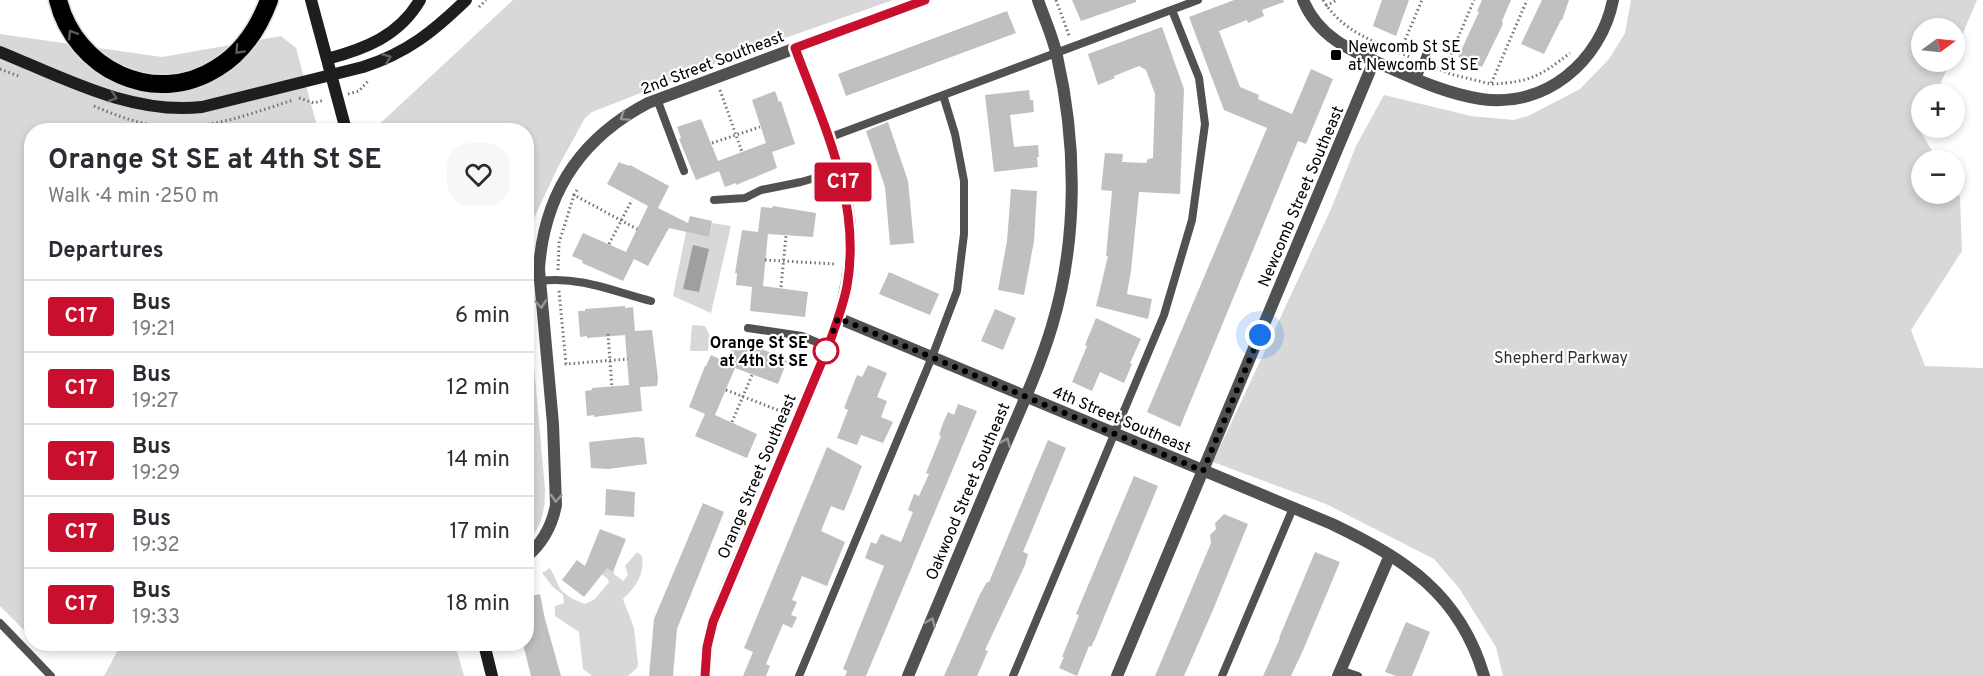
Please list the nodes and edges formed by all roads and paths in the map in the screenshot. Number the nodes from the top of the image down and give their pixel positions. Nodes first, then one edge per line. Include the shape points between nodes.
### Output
1 (58, 0) edge
2 (269, 0) edge
3 (311, 0) edge
4 (420, 0) edge
5 (466, 0) edge
6 (925, 0) edge
7 (1038, 0) edge
8 (1056, 0) edge
9 (1198, 0) edge
10 (1303, 0) edge
11 (1338, 0) edge
12 (1422, 0) edge
13 (1474, 0) edge
14 (1613, 0) edge
15 (1326, 6) dead end
16 (1173, 10) junction
17 (1429, 46) dead end
18 (795, 48) junction
19 (1073, 48) junction
20 (1576, 48) dead end
21 (0, 52) edge
22 (1400, 52) dead end
23 (1056, 54) junction
24 (327, 59) junction
25 (1374, 61) junction
26 (1444, 71) dead end
27 (331, 75) junction
28 (1417, 80) junction
29 (1491, 84) dead end
30 (720, 90) dead end
31 (944, 95) junction
32 (657, 99) junction
33 (344, 123) edge
34 (759, 127) dead end
35 (736, 135) junction
36 (828, 138) junction
37 (712, 143) dead end
38 (742, 152) dead end
39 (684, 171) dead end
40 (839, 171) junction
41 (578, 187) dead end
42 (574, 195) junction
43 (632, 200) dead end
44 (714, 200) dead end
45 (621, 221) junction
46 (637, 229) dead end
47 (786, 236) dead end
48 (609, 244) dead end
49 (765, 260) dead end
50 (784, 262) junction
51 (835, 264) dead end
52 (558, 279) junction
53 (540, 281) junction
54 (781, 287) dead end
55 (651, 301) dead end
56 (838, 318) junction
57 (748, 328) dead end
58 (608, 334) dead end
59 (828, 347) junction
60 (932, 357) junction
61 (628, 359) dead end
62 (610, 361) junction
63 (752, 375) dead end
64 (612, 388) dead end
65 (726, 390) dead end
66 (1025, 396) junction
67 (742, 398) junction
68 (783, 412) dead end
69 (732, 422) dead end
70 (1114, 433) junction
71 (1203, 471) junction
72 (1293, 508) junction
73 (534, 549) edge
74 (1390, 555) junction
75 (0, 623) edge
76 (24, 648) edge
77 (27, 651) edge
78 (486, 651) edge
79 (1339, 673) edge
80 (51, 676) edge
81 (492, 676) edge
82 (705, 676) edge
83 (799, 676) edge
84 (908, 676) edge
85 (1013, 676) edge
86 (1117, 676) edge
87 (1222, 676) edge
88 (1358, 676) edge
89 (1484, 676) edge

2 -> 1 highway via 251,36 225,63 195,78 162,83 126,78 93,59 69,30
3 - 24 main road
4 - 24 main road via 400,25 382,39 358,51
27 -> 5 main road via 407,49
6 - 18 street, 2nd Street Southeast
7 - 23 street, Oakwood Street Southeast
8 - 19 path
9 - 16 lane
10 - 25 street via 1312,18 1330,37
11 - 15 path
12 - 22 path
13 - 26 path
14 - 28 street via 1592,52 1570,74 1544,90 1514,99 1482,99
16 - 19 lane
16 - 70 lane via 1199,78 1205,124 1192,220 1164,315
17 - 28 lane
18 - 32 street, 2nd Street Southeast
18 - 36 street, Orange Street Southeast
19 - 23 lane
20 - 29 path via 1542,74 1516,83
21 -> 27 main road via 112,97 173,108 217,105
23 - 31 lane
23 - 66 street, Oakwood Street Southeast via 1071,154 1069,244 1051,329
24 - 27 main road
25 - 28 street
25 - 71 street, Newcomb Street Southeast
27 - 33 main road
30 - 35 path
31 - 36 lane
31 - 60 lane via 964,181 964,234 957,291
32 - 39 lane
32 -> 53 street, 2nd Street Southeast via 611,126 569,171 545,226
34 - 35 path
35 - 37 path
35 - 38 path
36 - 40 street, Orange Street Southeast
40 - 44 lane via 761,190 745,198
40 - 56 street, Orange Street Southeast via 851,245 847,286
41 - 42 path
42 - 45 path
42 - 52 path via 559,243
43 - 45 path
45 - 46 path
45 - 48 path
47 - 50 path
49 - 50 path
50 - 51 path
50 - 54 path
52 - 53 lane
52 - 55 lane
52 - 62 path via 566,364
53 -> 73 street, 2nd Street Southeast via 557,494 551,525
56 - 59 street, Orange Street Southeast
56 - 60 street, 4th Street Southeast
57 - 59 lane via 802,336
58 - 62 path
59 - 82 street, Orange Street Southeast via 715,616
60 - 66 street, 4th Street Southeast
60 - 83 lane
61 - 62 path
62 - 64 path
63 - 67 path
65 - 67 path
66 - 70 street, 4th Street Southeast
84 -> 66 street, Oakwood Street Southeast
67 - 68 path
67 - 69 path
70 - 71 street, 4th Street Southeast
70 - 85 lane
71 - 72 street, 4th Street Southeast
71 - 86 street, Newcomb Street Southeast
72 - 74 street, 4th Street Southeast via 1340,527
72 - 87 lane
74 - 79 street
74 - 89 street, 4th Street Southeast via 1419,574 1452,608
75 - 76 lane
77 - 80 lane
78 - 81 main road
79 - 88 lane

